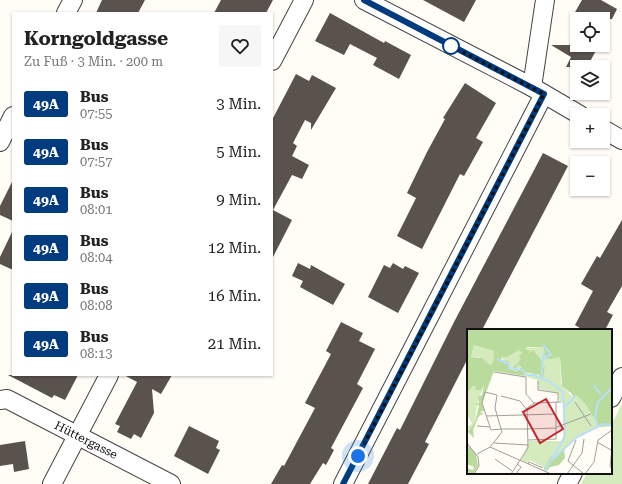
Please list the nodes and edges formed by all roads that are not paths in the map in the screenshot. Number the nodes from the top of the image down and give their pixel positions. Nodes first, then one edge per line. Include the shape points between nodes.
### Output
1 (73, 0) edge
2 (304, 0) edge
3 (364, 0) edge
4 (545, 0) edge
5 (67, 12) edge
6 (273, 59) edge
7 (538, 90) junction
8 (570, 109) edge
9 (12, 118) edge
10 (610, 133) edge
11 (622, 140) edge
12 (0, 142) edge
13 (108, 376) edge
14 (622, 377) edge
15 (612, 396) edge
16 (0, 400) edge
17 (78, 435) junction
18 (572, 474) edge
19 (52, 484) edge
20 (171, 484) edge
21 (343, 484) edge
22 (567, 484) edge

1 - 5 street
2 - 6 street
3 - 7 street
4 - 7 street
7 - 8 street
7 - 21 street
9 - 12 street
10 - 11 street
13 - 17 street
14 - 15 street
16 - 17 street, Hüttergasse via 7,399
17 - 19 street
17 - 20 street, Hüttergasse
18 - 22 street

